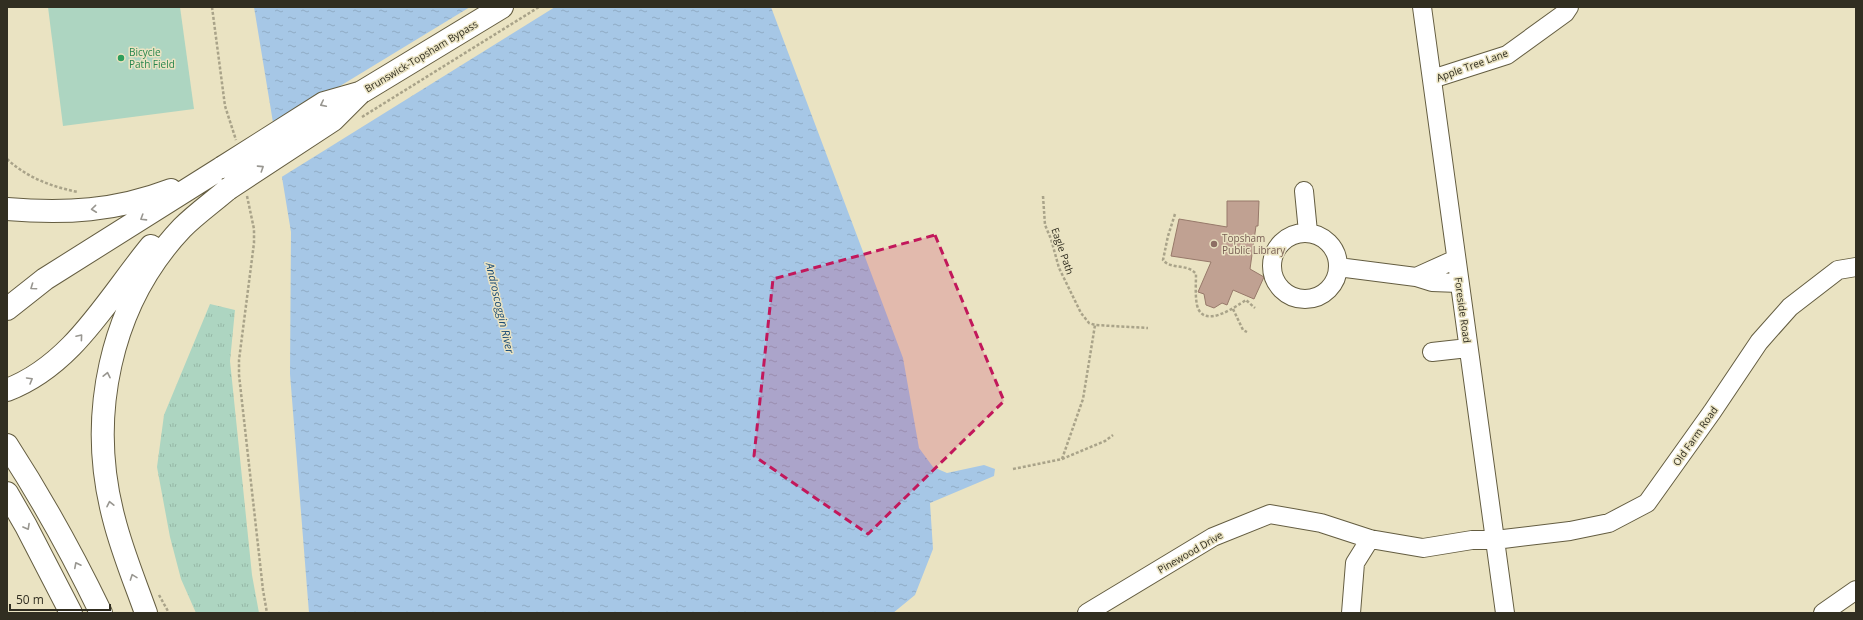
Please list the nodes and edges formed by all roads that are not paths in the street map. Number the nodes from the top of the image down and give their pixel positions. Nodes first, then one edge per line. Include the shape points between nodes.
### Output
1 (502, 7) edge
2 (1422, 7) edge
3 (1570, 7) edge
4 (1432, 80) junction
5 (360, 93) junction
6 (223, 167) junction
7 (237, 190) junction
8 (1304, 191) dead end
9 (7, 209) edge
10 (1308, 232) junction
11 (1456, 259) junction
12 (1338, 267) junction
13 (1856, 267) edge
14 (1416, 277) junction
15 (1459, 283) junction
16 (7, 308) edge
17 (1468, 348) junction
18 (1432, 352) dead end
19 (7, 390) edge
20 (7, 445) edge
21 (7, 493) edge
22 (1370, 539) junction
23 (1495, 540) junction
24 (1856, 590) edge
25 (71, 613) edge
26 (101, 613) edge
27 (146, 613) edge
28 (1087, 613) edge
29 (1351, 613) edge
30 (1505, 613) edge
31 (1823, 613) edge

1 - 5 highway, Brunswick-Topsham Bypass
2 - 4 street, Foreside Road
3 - 4 street, Apple Tree Lane via 1507,55
4 - 11 street, Foreside Road
5 -> 6 highway, bridge via 324,103
7 -> 5 highway, bridge via 333,120
6 -> 9 highway via 175,189 125,205 69,212
6 -> 16 highway via 45,279
19 -> 7 highway via 36,376 75,343 170,225 210,193
27 -> 7 highway via 121,542 109,498 103,444 107,377 117,338 127,313 164,251 182,229
8 - 10 street
10 - 12 street via 1327,240 1337,257
10 - 12 street via 1288,237 1277,249 1272,264 1278,285 1295,297 1315,297 1332,286
11 - 14 street
11 - 15 street, Foreside Road
12 - 14 street
13 - 23 street, Old Farm Road via 1838,270 1790,307 1759,342 1647,504 1609,523 1570,531
14 - 15 street via 1432,282
15 - 17 street, Foreside Road
17 - 18 street
17 - 23 street, Foreside Road
26 -> 20 highway via 42,501
21 -> 25 highway
22 - 23 street, Pinewood Drive via 1423,548 1472,540
22 - 28 street, Pinewood Drive via 1321,523 1270,514 1213,537
22 - 29 street via 1355,563
23 - 30 street, Foreside Road
24 - 31 street

